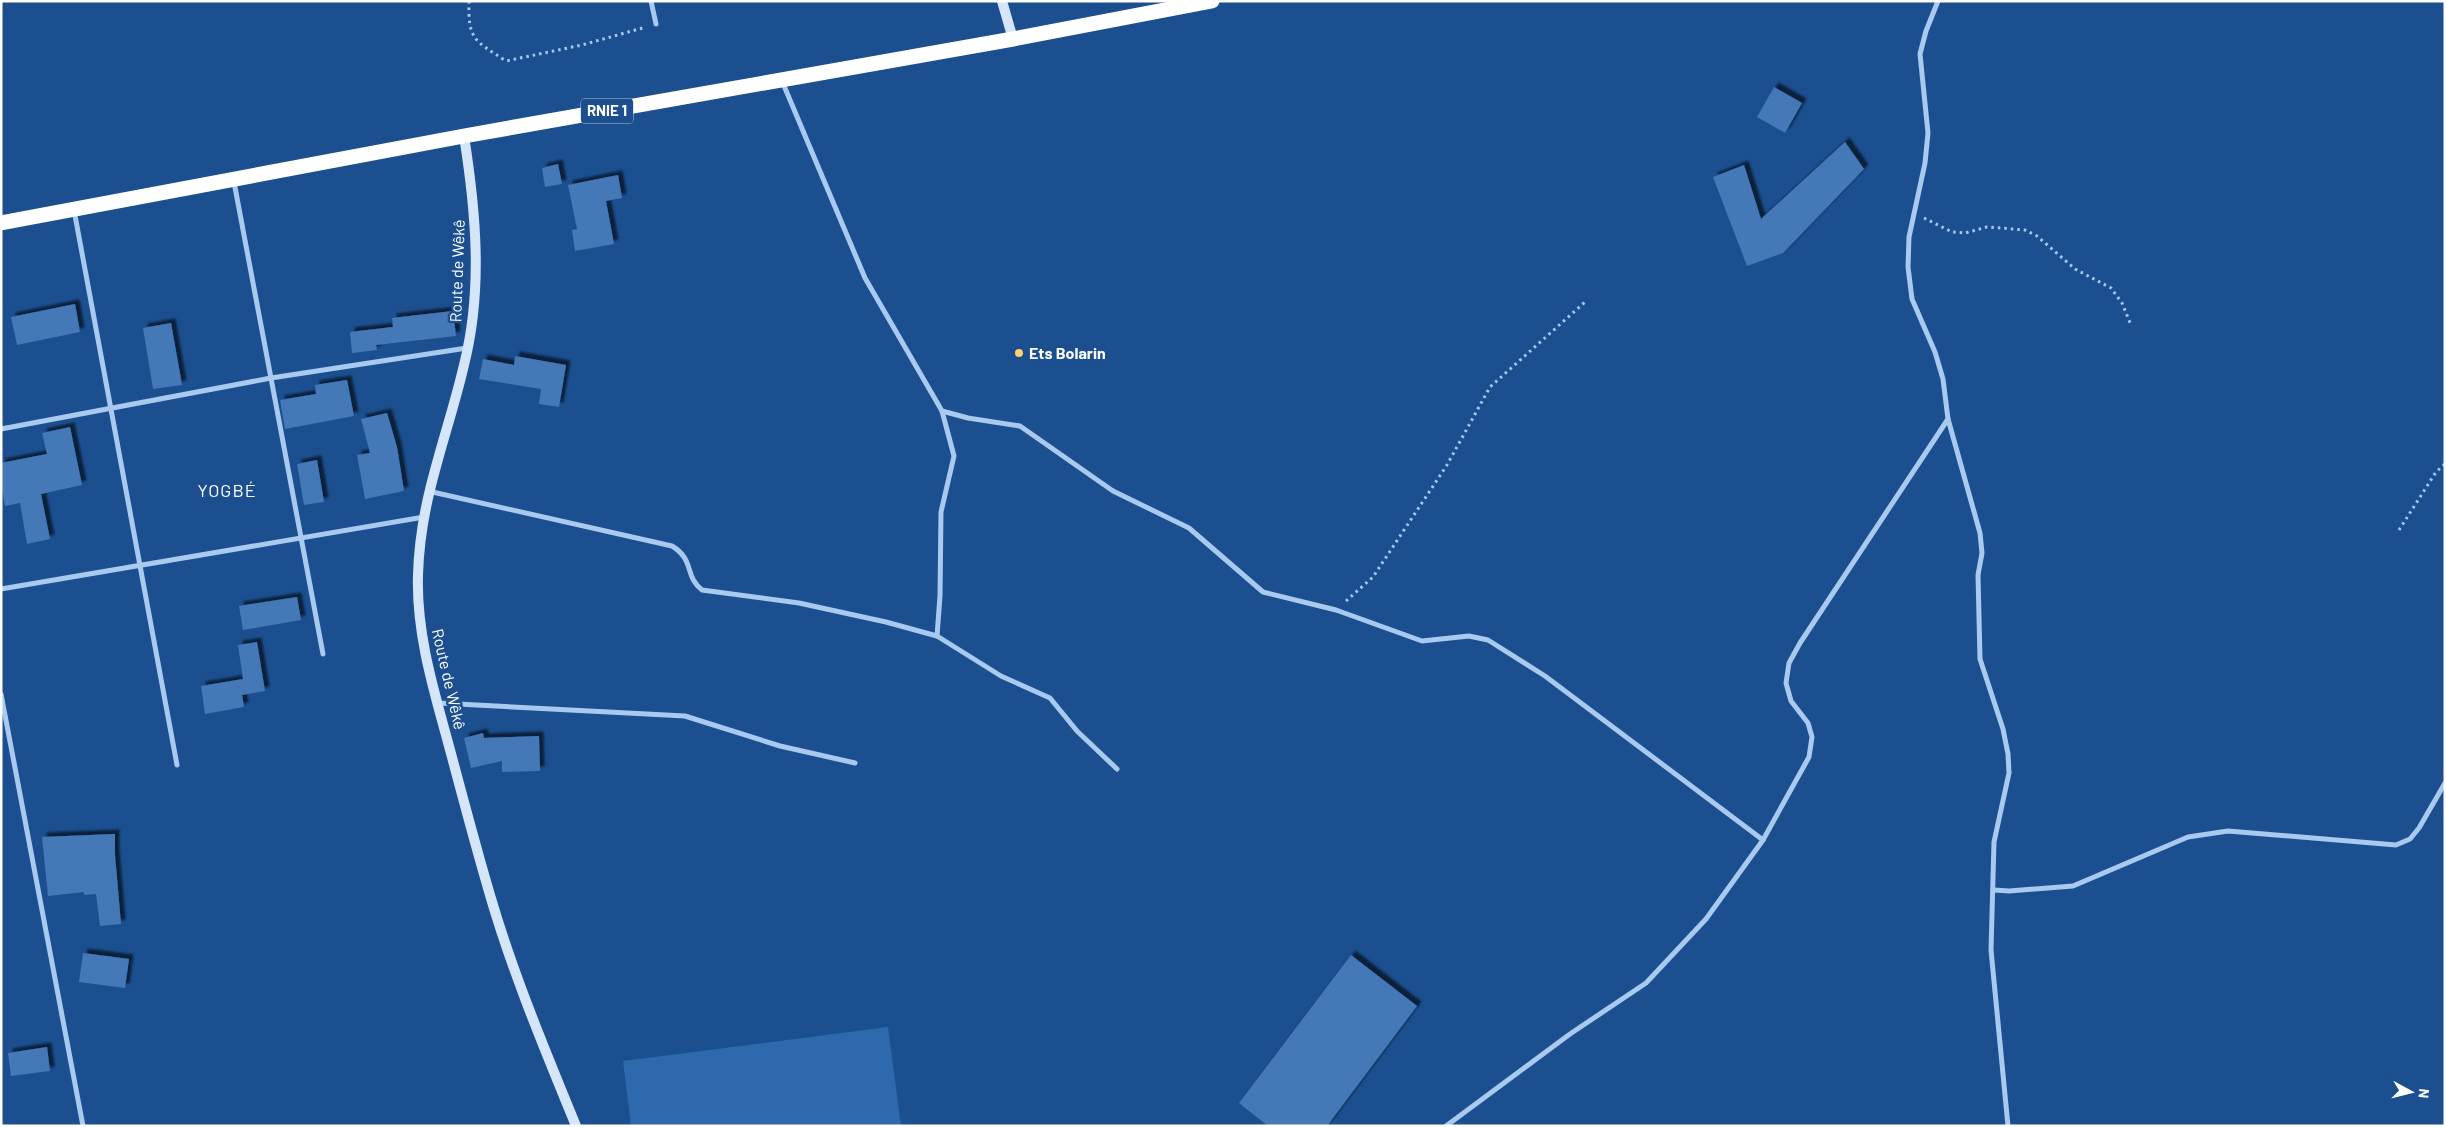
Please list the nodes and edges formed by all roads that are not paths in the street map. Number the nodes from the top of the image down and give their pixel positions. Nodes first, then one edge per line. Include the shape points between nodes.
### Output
1 (651, 1) edge
2 (1002, 1) edge
3 (1212, 1) edge
4 (1938, 1) edge
5 (656, 24) road end
6 (1013, 39) junction
7 (782, 80) junction
8 (464, 136) junction
9 (234, 179) junction
10 (74, 209) junction
11 (1, 223) edge
12 (468, 348) junction
13 (271, 378) junction
14 (111, 408) junction
15 (942, 411) junction
16 (1948, 419) junction
17 (1, 429) edge
18 (428, 491) junction
19 (424, 517) junction
20 (301, 537) junction
21 (140, 564) junction
22 (1, 588) edge
23 (937, 636) junction
24 (323, 654) dead end
25 (1, 694) edge
26 (437, 703) junction
27 (855, 763) dead end
28 (178, 765) dead end
29 (1117, 769) dead end
30 (2445, 783) edge
31 (1763, 840) junction
32 (1994, 890) junction
33 (83, 1126) edge
34 (576, 1126) edge
35 (1446, 1126) edge
36 (2008, 1126) edge

1 - 5 street
2 - 6 street
3 - 6 highway, RNIE 1
4 - 16 street via 1920,54 1928,133 1909,237 1908,267 1912,299 1943,379
6 - 7 highway, RNIE 1
7 - 8 highway, RNIE 1
7 - 15 street via 865,278
8 - 9 highway, RNIE 1
8 - 12 street, Route de Wêkê via 476,245
9 - 10 highway, RNIE 1
9 - 13 street
10 - 11 highway, RNIE 1
10 - 14 street
12 - 13 street
12 - 18 street, Route de Wêkê
13 - 14 street
13 - 20 street
14 - 17 street
14 - 21 street
15 - 23 street via 954,456 940,512
15 - 31 street via 1020,426 1113,490 1189,528 1263,592 1336,610 1422,641 1469,636 1488,640 1544,676
16 - 31 street via 1789,663 1788,692 1808,723 1811,744 1799,778
16 - 32 street via 1980,533 1980,659 2008,754 2009,773 1994,842
18 - 19 street, Route de Wêkê
18 - 23 street via 672,546 683,552 695,584 702,590 799,603
19 - 20 street
19 - 26 street, Route de Wêkê via 418,577 420,621
20 - 21 street
20 - 24 street
21 - 22 street
21 - 28 street
23 - 29 street via 1001,676 1050,698 1077,731
25 - 33 street
26 - 27 street via 685,716 780,746
26 - 34 street, Route de Wêkê via 490,896 536,1028
30 - 32 street via 2420,828 2410,839 2396,845 2228,832 2188,837 2073,886 2009,892
31 - 35 street via 1706,919 1646,983 1570,1034
32 - 36 street via 1991,950

